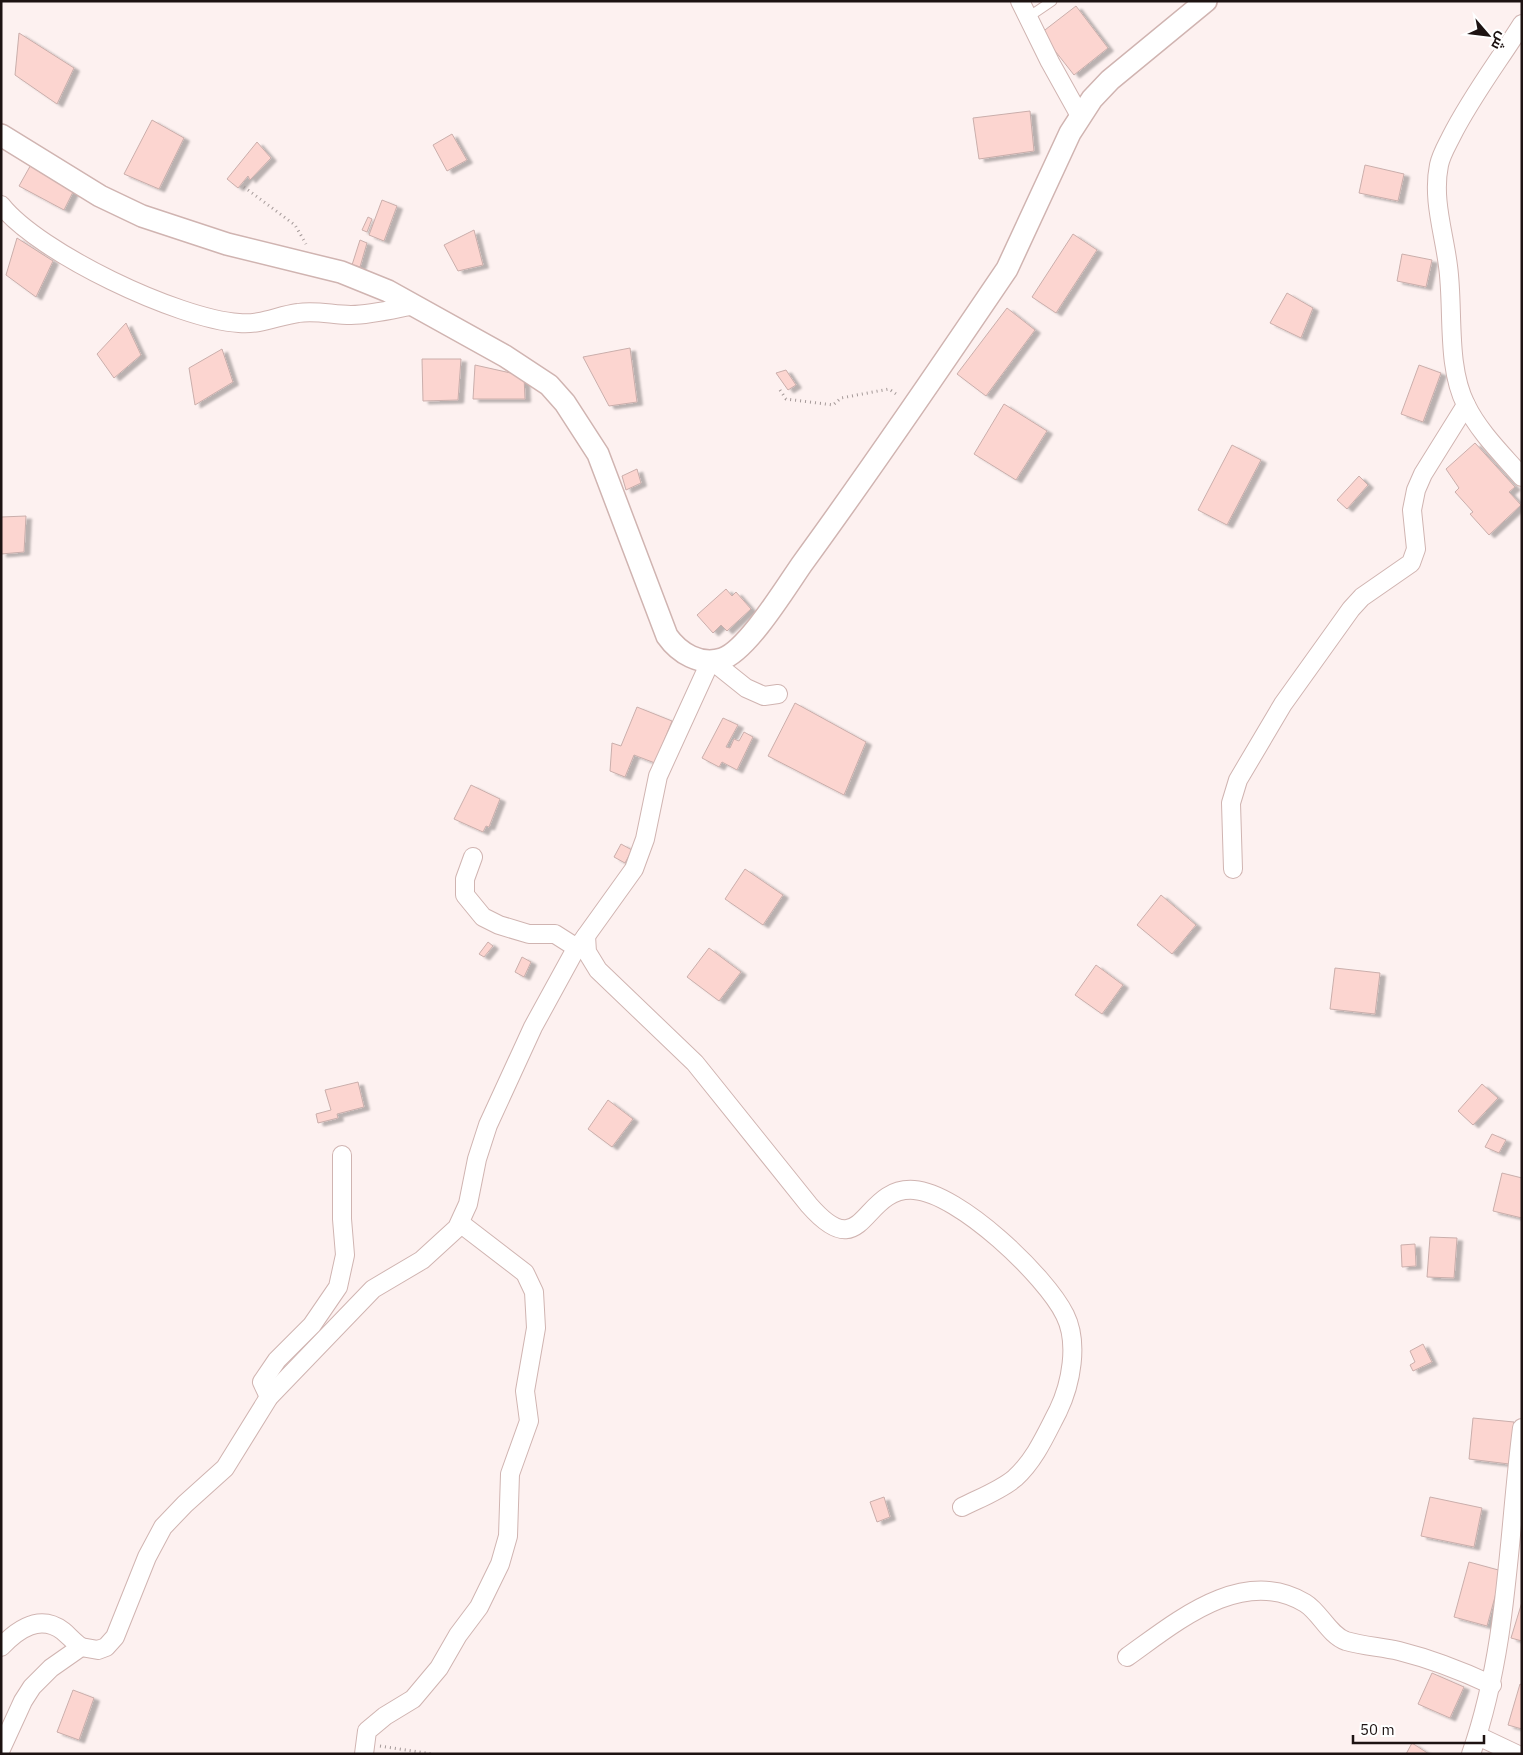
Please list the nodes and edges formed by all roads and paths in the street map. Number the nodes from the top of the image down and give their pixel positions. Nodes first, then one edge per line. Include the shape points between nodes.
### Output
1 (1020, 1) edge
2 (1052, 1) edge
3 (1206, 1) edge
4 (1027, 18) junction
5 (1522, 24) edge
6 (1080, 116) junction
7 (1, 135) edge
8 (244, 187) dead end
9 (1, 205) edge
10 (305, 262) junction
11 (415, 305) junction
12 (780, 390) dead end
13 (1466, 405) junction
14 (913, 407) junction
15 (1522, 478) edge
16 (711, 660) junction
17 (778, 694) dead end
18 (473, 857) dead end
19 (1233, 868) dead end
20 (582, 942) junction
21 (342, 1156) dead end
22 (460, 1223) junction
23 (269, 1397) junction
24 (1522, 1428) edge
25 (962, 1507) dead end
26 (1, 1647) edge
27 (81, 1647) junction
28 (1127, 1657) dead end
29 (1492, 1685) junction
30 (1478, 1736) junction
31 (1, 1749) edge
32 (365, 1749) edge
33 (432, 1754) edge
34 (1471, 1754) edge
35 (1516, 1754) edge

1 - 4 street
2 - 4 lane
3 - 6 street via 1110,80
4 - 6 street
5 - 13 street via 1461,116 1440,163 1437,200 1448,266 1455,364
6 - 14 street via 1007,269
7 - 10 street via 100,196 142,216 227,244
8 - 10 path via 295,225 306,241
9 - 11 street via 19,225 42,241 122,286 182,310 224,321 254,324 298,313 359,314
10 - 11 street via 341,272
11 - 16 street via 528,370 565,402 598,454 667,636 683,654
12 - 14 path via 786,399 832,405 842,398 889,389
13 - 15 street
13 - 19 street via 1416,490 1412,510 1416,549 1411,562 1356,604 1283,704 1246,765 1233,791 1231,803
14 - 16 street via 747,640 723,659
16 - 17 street via 746,688 764,696
16 - 20 street via 658,776 645,839 634,870
18 - 20 street via 465,879 465,895 483,917 529,934 555,934
20 - 22 street via 554,985 488,1125
20 - 25 street via 598,970 695,1063 826,1222 839,1229 851,1229 891,1195 905,1190 924,1192 970,1216 1052,1292 1066,1316 1072,1339 1072,1362 1063,1400 1035,1454 1024,1468 1004,1485
21 - 23 street via 345,1255 342,1274 334,1296 312,1325 277,1360 262,1382
22 - 23 street via 422,1260 373,1289
22 - 32 street via 525,1273 534,1292 536,1328 524,1391 528,1421 510,1474 508,1536 500,1564 479,1607 439,1668 413,1700 367,1731
23 - 27 street via 225,1468 163,1527 147,1556 113,1642 98,1650
24 - 29 street via 1506,1588
26 - 27 street via 26,1626 44,1624 64,1632
27 - 31 street via 51,1668 32,1687
28 - 29 street via 1216,1599 1269,1591 1287,1594 1306,1604 1344,1640 1421,1657
29 - 30 street
30 - 34 street
30 - 35 street
32 - 33 path via 402,1748

